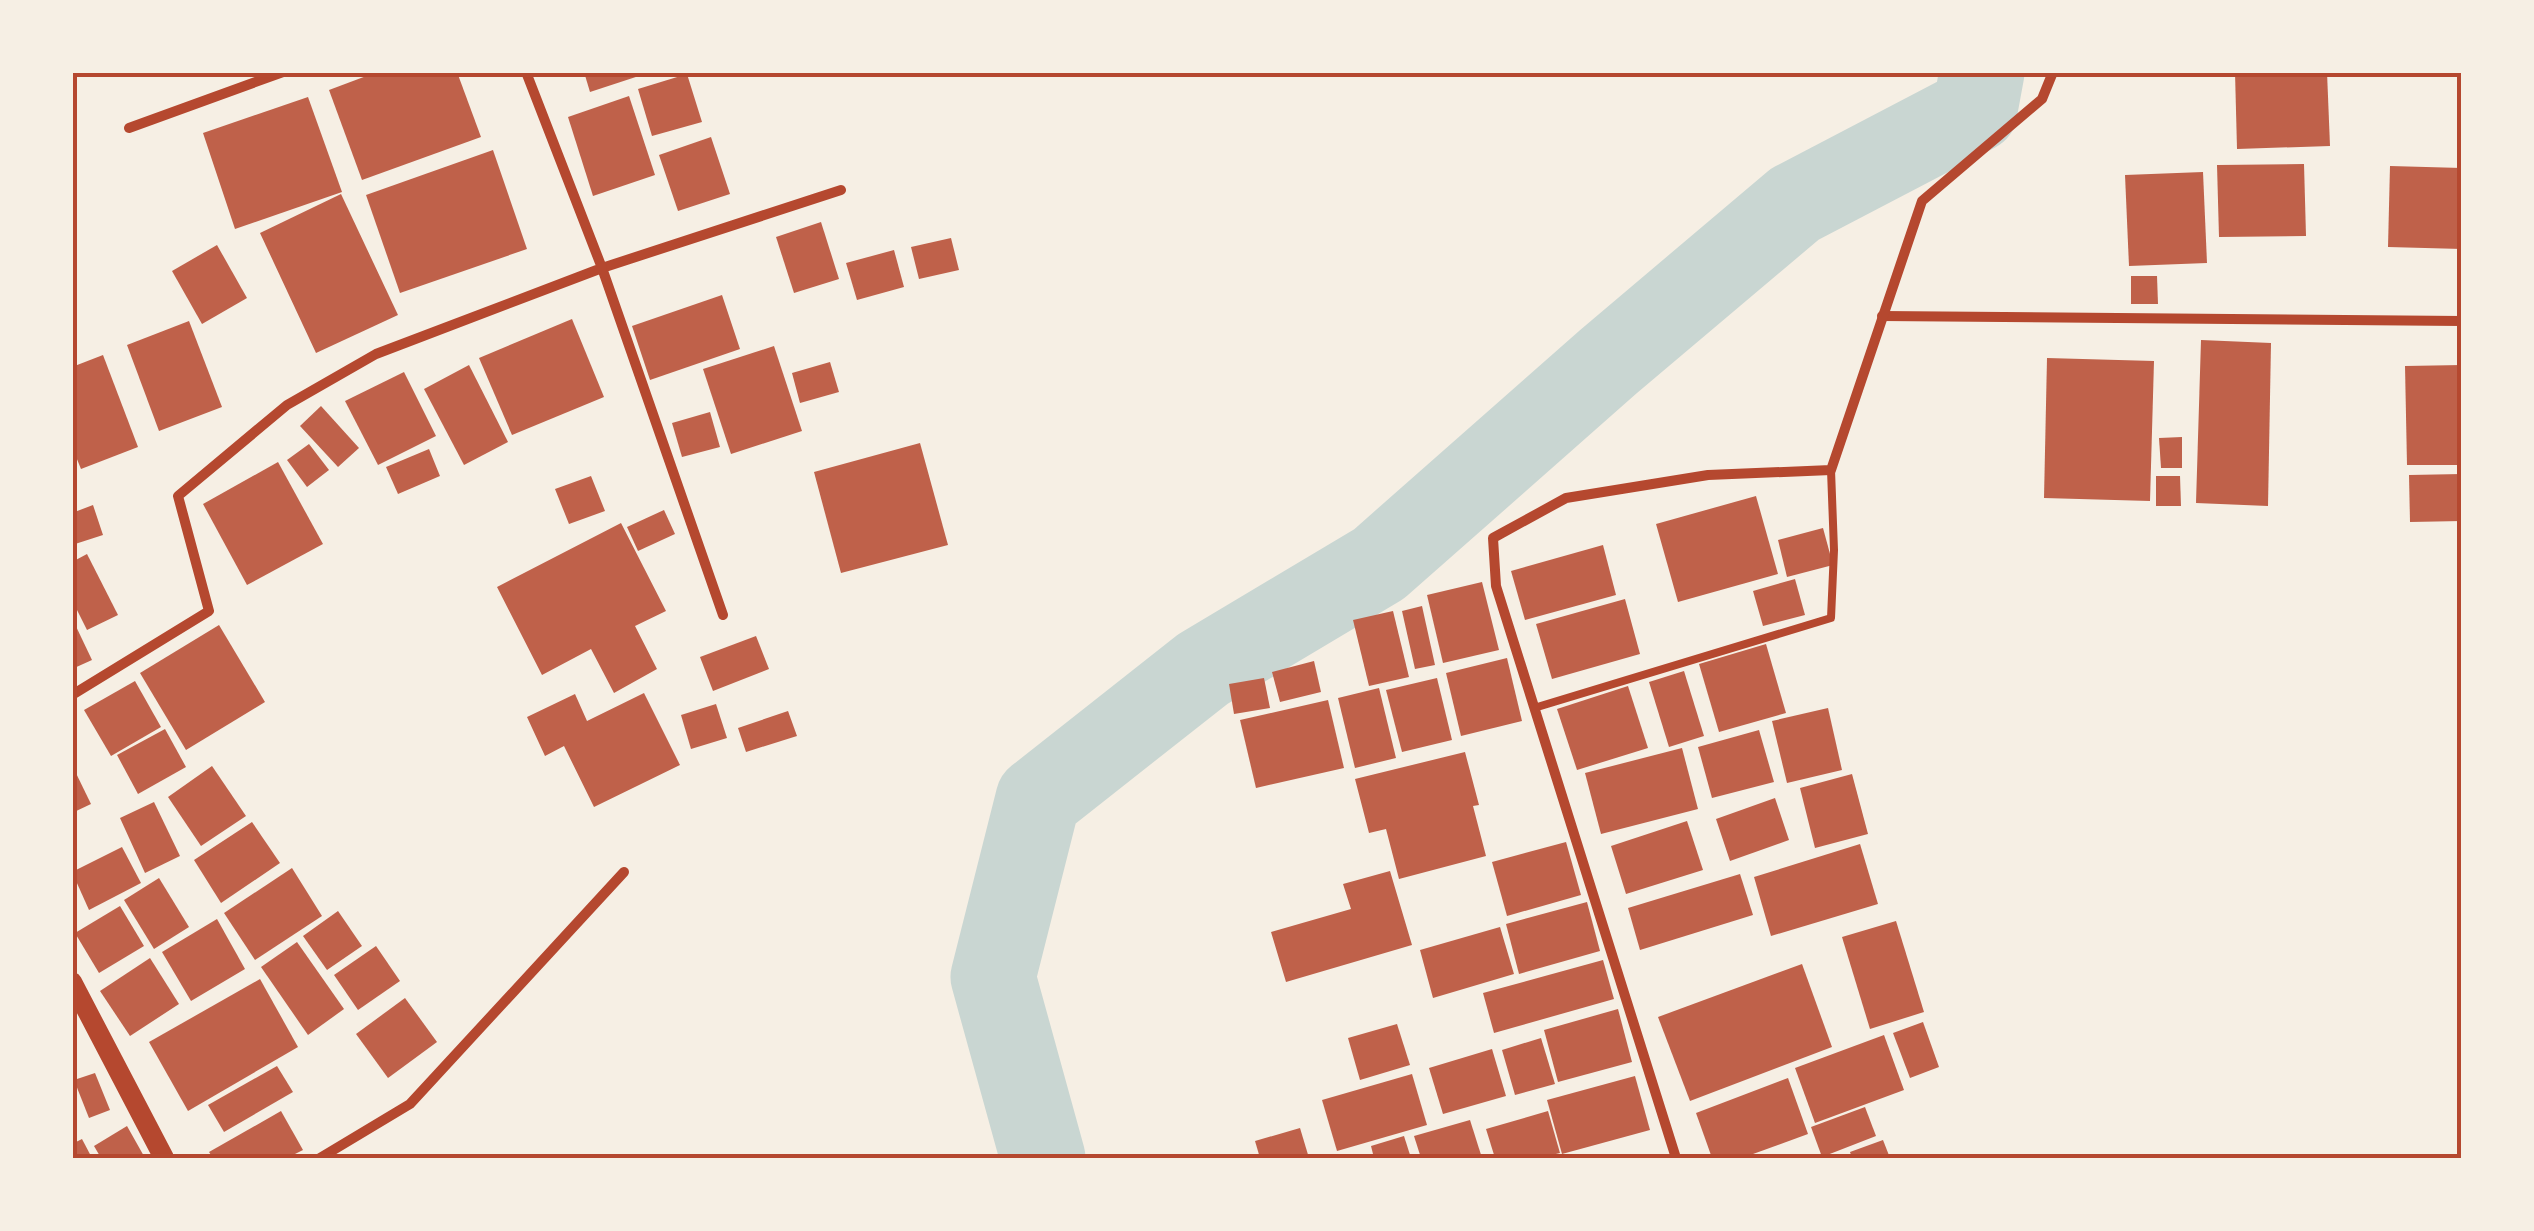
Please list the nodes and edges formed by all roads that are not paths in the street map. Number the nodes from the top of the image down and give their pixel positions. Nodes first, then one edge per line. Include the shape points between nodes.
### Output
1 (283, 72) edge
2 (526, 72) edge
3 (2053, 72) edge
4 (129, 128) dead end
5 (841, 190) dead end
6 (602, 268) junction
7 (1882, 316) junction
8 (2462, 321) edge
9 (1831, 470) junction
10 (723, 614) dead end
11 (72, 695) edge
12 (1534, 708) junction
13 (624, 872) dead end
14 (72, 982) edge
15 (164, 1158) edge
16 (320, 1158) edge
17 (1676, 1158) edge

1 - 4 street
2 - 6 street
3 - 7 street via 2042,100 1922,201
5 - 6 street
6 - 10 street
6 - 11 street via 376,354 287,405 178,496 209,611
7 - 8 street
7 - 9 street
9 - 12 lane via 1831,618
9 - 12 street via 1708,475 1566,498 1493,538 1496,586
12 - 17 street
13 - 16 street via 410,1104
14 - 15 main road

